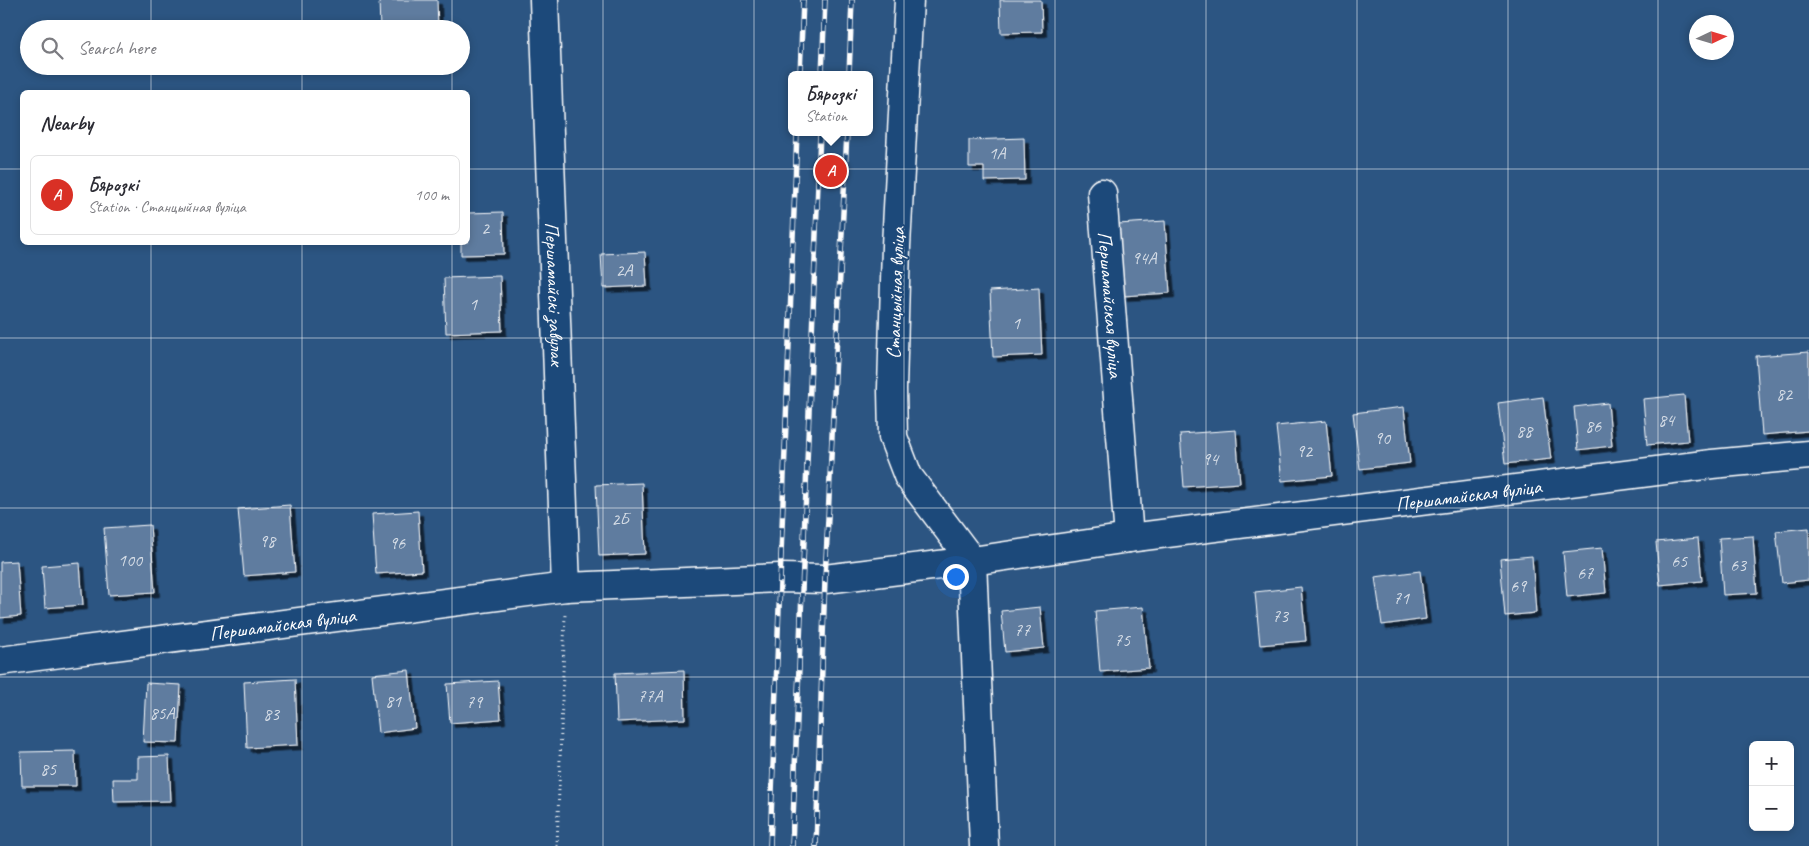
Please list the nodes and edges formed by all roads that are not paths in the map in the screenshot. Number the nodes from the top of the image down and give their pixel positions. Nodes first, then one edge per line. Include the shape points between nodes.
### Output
1 (544, 0) edge
2 (909, 0) edge
3 (1102, 193) dead end
4 (1809, 455) edge
5 (1129, 538) junction
6 (972, 562) junction
7 (566, 587) junction
8 (0, 661) edge
9 (984, 846) edge

1 - 7 street, Першамайскі завулак
2 - 6 street, Станцыйная вуліца via 896,246 892,388 894,437 908,476
3 - 5 street, Першамайская вуліца
4 - 5 street, Першамайская вуліца via 1712,464
5 - 6 street, Першамайская вуліца
6 - 7 street, Першамайская вуліца via 825,579
6 - 9 street
7 - 8 street, Першамайская вуліца

